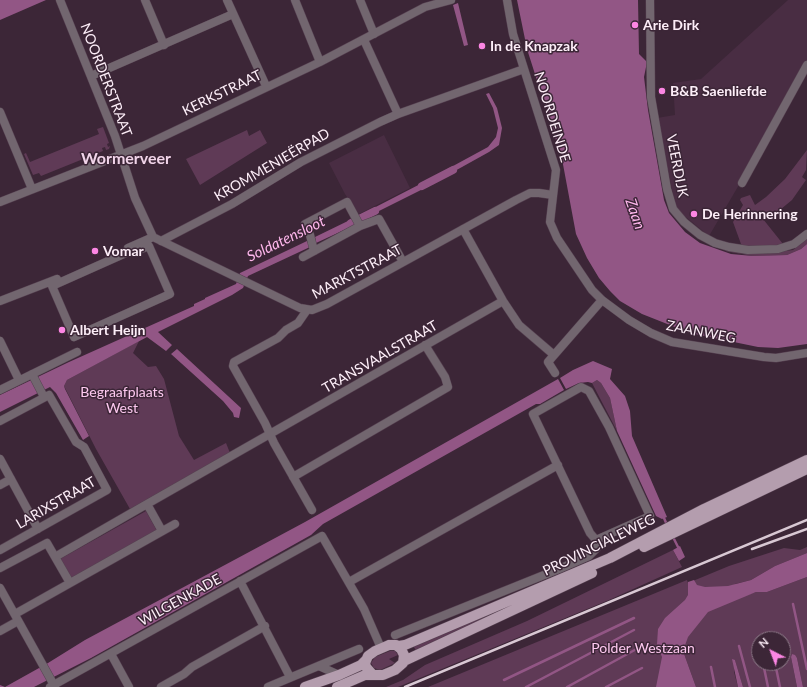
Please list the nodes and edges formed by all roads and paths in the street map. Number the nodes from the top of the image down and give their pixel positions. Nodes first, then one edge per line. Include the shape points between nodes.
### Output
1 (60, 0) edge
2 (145, 0) edge
3 (227, 0) edge
4 (295, 0) edge
5 (360, 0) edge
6 (451, 0) edge
7 (507, 0) edge
8 (650, 0) edge
9 (233, 14) junction
10 (374, 34) junction
11 (364, 40) junction
12 (164, 45) junction
13 (320, 62) junction
14 (807, 66) edge
15 (524, 69) junction
16 (91, 76) junction
17 (266, 86) junction
18 (398, 114) junction
19 (1, 117) edge
20 (121, 155) junction
21 (742, 183) dead end
22 (32, 189) junction
23 (553, 195) junction
24 (0, 202) edge
25 (358, 221) junction
26 (463, 229) junction
27 (807, 234) edge
28 (153, 237) junction
29 (161, 241) junction
30 (314, 248) junction
31 (303, 257) dead end
32 (403, 262) junction
33 (602, 300) junction
34 (0, 301) edge
35 (503, 301) junction
36 (307, 310) junction
37 (74, 337) joint
38 (1, 345) edge
39 (425, 345) junction
40 (77, 352) dead end
41 (807, 353) edge
42 (554, 355) junction
43 (555, 373) dead end
44 (33, 376) junction
45 (19, 380) junction
46 (0, 390) edge
47 (43, 395) junction
48 (0, 421) edge
49 (270, 435) junction
50 (0, 459) edge
51 (807, 460) edge
52 (558, 465) junction
53 (807, 469) edge
54 (292, 477) junction
55 (11, 479) junction
56 (0, 485) edge
57 (148, 504) junction
58 (312, 510) dead end
59 (176, 524) dead end
60 (38, 529) junction
61 (670, 530) junction
62 (162, 531) junction
63 (596, 543) junction
64 (0, 550) edge
65 (55, 557) junction
66 (0, 568) edge
67 (240, 581) junction
68 (349, 582) junction
69 (70, 583) junction
70 (0, 588) edge
71 (16, 617) junction
72 (437, 618) junction
73 (265, 626) junction
74 (0, 631) edge
75 (396, 635) dead end
76 (427, 636) junction
77 (399, 646) junction
78 (381, 648) junction
79 (359, 649) dead end
80 (111, 654) junction
81 (366, 660) junction
82 (404, 661) junction
83 (319, 666) junction
84 (339, 675) junction
85 (373, 675) junction
86 (290, 677) junction
87 (53, 685) edge
88 (129, 687) edge
89 (161, 687) edge
90 (268, 687) edge
91 (305, 687) edge
92 (337, 687) edge

1 - 16 street, NOORDERSTRAAT
2 - 12 street
3 - 9 street
4 - 13 street
5 - 10 street
6 - 10 street, KERKSTRAAT via 424,7
7 - 15 street, NOORDEINDE via 513,34
8 - 27 street, VEERDIJK via 651,98 671,204 681,219 700,235 715,242 748,250 778,249 794,244
9 - 12 street
9 - 17 street
10 - 11 street, KERKSTRAAT
11 - 13 street, KERKSTRAAT
11 - 18 street
12 - 16 street
13 - 17 street, KERKSTRAAT
14 - 21 street
15 - 18 street, KROMMENIEËRPAD
15 - 23 street, NOORDEINDE via 556,170
16 - 20 street, NOORDERSTRAAT
17 - 20 street, KERKSTRAAT
18 - 29 street, KROMMENIEËRPAD via 307,158 232,204
19 - 22 street
20 - 22 street, KERKSTRAAT
20 - 28 street, NOORDERSTRAAT via 135,198
22 - 24 street, KERKSTRAAT
23 - 26 street, MARKTSTRAAT via 530,193
23 - 33 street, ZAANWEG via 550,214 552,230
25 - 30 street
25 - 30 street via 347,202 305,224
25 - 32 street via 379,219
26 - 32 street, MARKTSTRAAT
26 - 35 street
28 - 29 street
28 - 34 street
29 - 36 street
30 - 31 street
32 - 36 street, MARKTSTRAAT via 317,309
33 - 41 street, ZAANWEG via 642,329 672,342 776,358
33 - 42 street
35 - 39 street, TRANSVAALSTRAAT
35 - 42 street via 519,325
36 - 49 street, MARKTSTRAAT via 298,323 278,338 234,362 233,366
37 - 37 street via 170,294 149,246 136,252 135,249 52,286
38 - 45 street
39 - 49 street, TRANSVAALSTRAAT
39 - 54 street via 445,377 448,387
40 - 44 street
42 - 43 street via 548,362
44 - 45 street
44 - 47 street
45 - 46 street
47 - 48 street
47 - 60 street, LARIXSTRAAT via 49,395 76,442 84,448 107,490
49 - 54 street
49 - 57 street, TRANSVAALSTRAAT
50 - 55 street
51 - 61 main road, PROVINCIALEWEG
52 - 63 street
52 - 63 street via 533,414 581,387 586,388 609,427 650,516
52 - 68 street
53 - 61 main road, PROVINCIALEWEG
54 - 58 street
55 - 56 street
55 - 60 street
57 - 62 street
57 - 65 street, TRANSVAALSTRAAT
59 - 62 street
60 - 64 street, LARIXSTRAAT
61 - 76 main road, PROVINCIALEWEG
61 - 82 main road, PROVINCIALEWEG via 527,604
62 - 69 street
63 - 72 street via 589,556
65 - 66 street via 47,543
65 - 69 street
67 - 68 street, WILGENKADE via 322,536
67 - 73 street
67 - 80 street, WILGENKADE
68 - 78 street
69 - 71 street
70 - 71 street
71 - 74 street
71 - 87 street
72 - 75 street
72 - 76 street
73 - 86 street
73 - 89 street
76 - 77 main road, PROVINCIALEWEG
77 - 78 main road via 389,645
77 - 82 main road via 403,651
78 - 81 main road via 371,653
79 - 83 street
80 - 87 street, WILGENKADE
80 - 88 street
81 - 84 main road
81 - 85 main road via 366,667
82 - 85 main road via 395,670
83 - 84 street
83 - 86 street
84 - 91 main road
85 - 92 main road via 365,675
86 - 90 street

